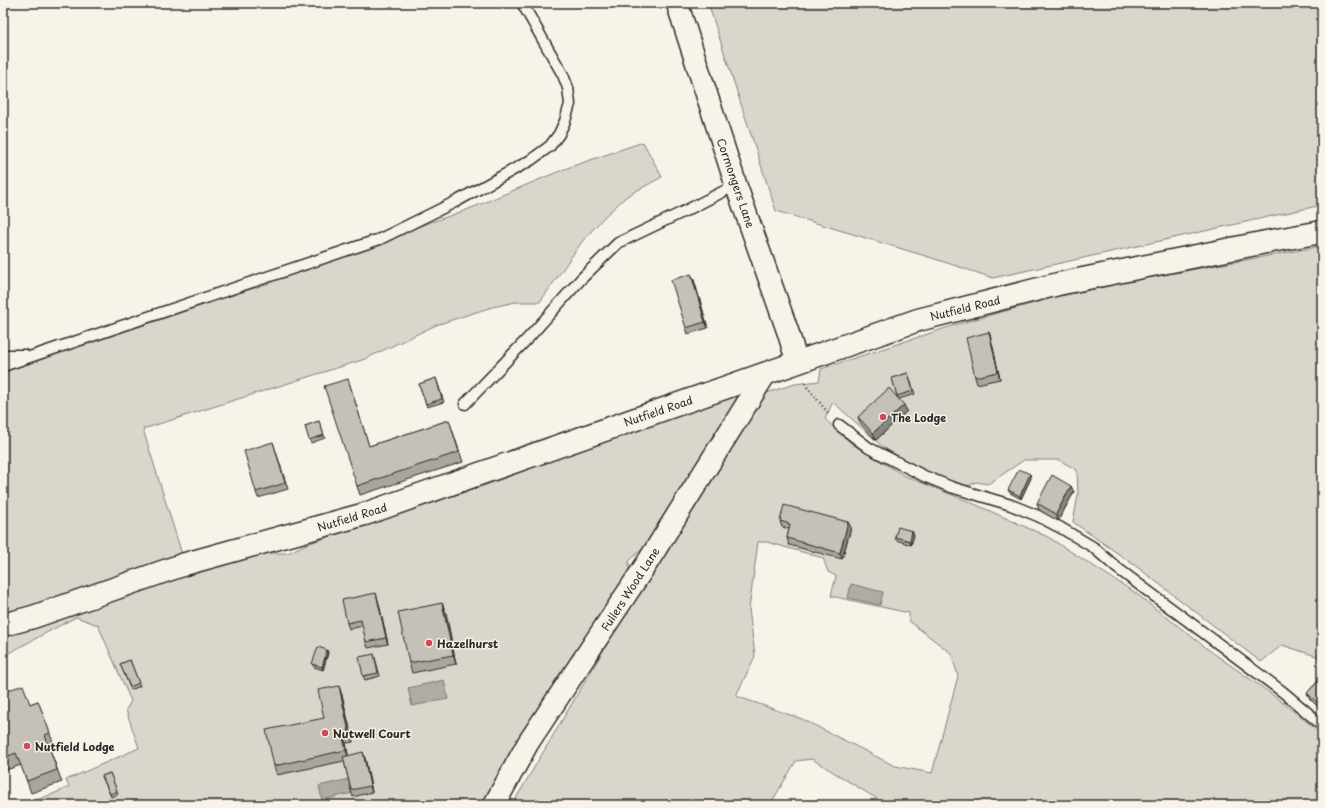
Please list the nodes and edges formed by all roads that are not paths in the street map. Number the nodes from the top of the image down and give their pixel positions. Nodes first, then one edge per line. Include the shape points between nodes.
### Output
1 (522, 3) edge
2 (677, 3) edge
3 (736, 185) junction
4 (1322, 232) edge
5 (3, 355) edge
6 (35, 355) junction
7 (797, 362) junction
8 (3, 366) edge
9 (766, 374) junction
10 (465, 404) dead end
11 (839, 425) road end
12 (3, 625) edge
13 (1322, 725) edge
14 (494, 805) edge

1 - 6 lane via 563,75 570,104 559,134 550,146 531,160 459,200 380,239
2 - 3 street, Cormongers Lane
3 - 7 street, Cormongers Lane
3 - 10 lane via 618,242
4 - 7 main road, Nutfield Road via 1058,284 918,320
5 - 6 lane
6 - 8 lane
7 - 9 main road, Nutfield Road
9 - 12 main road, Nutfield Road via 364,514 185,564
9 - 14 street, Fullers Wood Lane via 647,563 528,743
11 - 13 lane via 870,448 924,476 1038,516 1093,547 1117,568 1283,692

